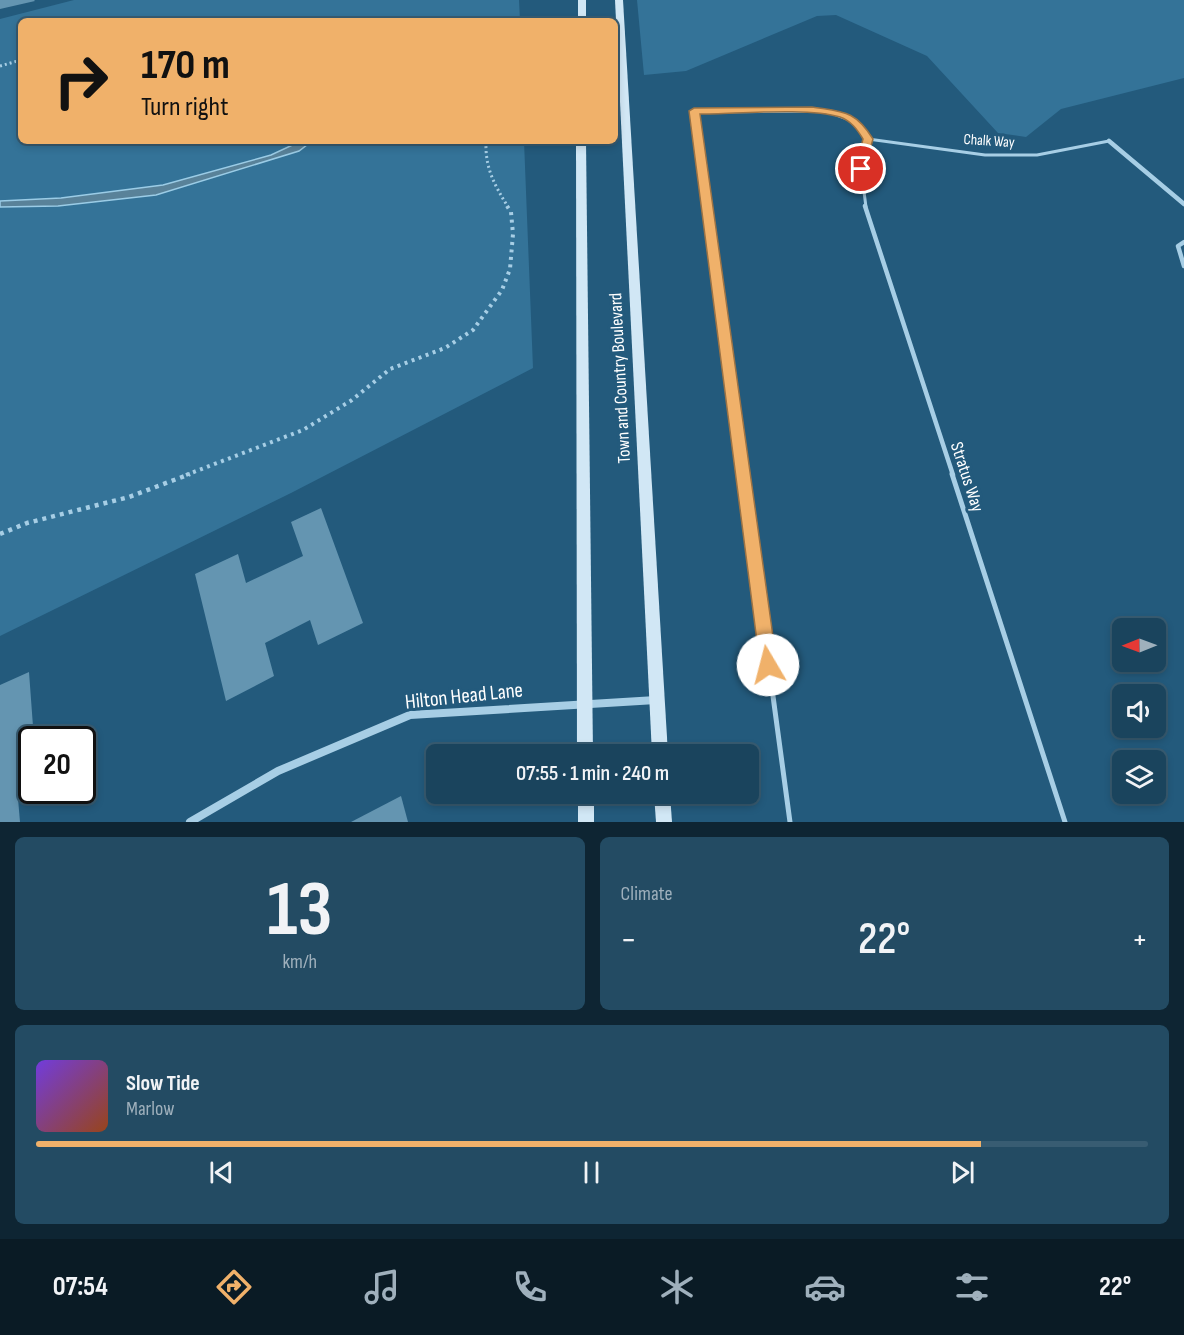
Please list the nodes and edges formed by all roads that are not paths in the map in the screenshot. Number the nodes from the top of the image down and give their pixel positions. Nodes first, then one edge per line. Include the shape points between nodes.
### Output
1 (582, 0) edge
2 (619, 0) edge
3 (582, 18) edge
4 (868, 139) junction
5 (1109, 141) joint
6 (581, 144) edge
7 (1184, 204) edge
8 (1184, 242) edge
9 (1184, 266) edge
10 (657, 700) junction
11 (585, 704) junction
12 (585, 744) edge
13 (659, 744) edge
14 (585, 804) edge
15 (663, 804) edge
16 (190, 822) edge
17 (586, 822) edge
18 (664, 822) edge
19 (790, 822) edge
20 (1065, 822) edge

1 - 3 main road
2 - 10 main road, Town and Country Boulevard
4 - 5 lane, Chalk Way via 985,155 1037,155
4 - 19 lane via 858,124 826,111 694,111
4 - 20 lane, Stratus Way via 861,169 864,201
5 - 7 street
6 - 11 main road, Town and Country Boulevard
8 - 9 lane via 1178,246
10 - 11 street, Hilton Head Lane
10 - 13 main road, Town and Country Boulevard
11 - 12 main road, Town and Country Boulevard
11 - 16 street, Hilton Head Lane via 410,715 278,771
14 - 17 main road
15 - 18 main road

